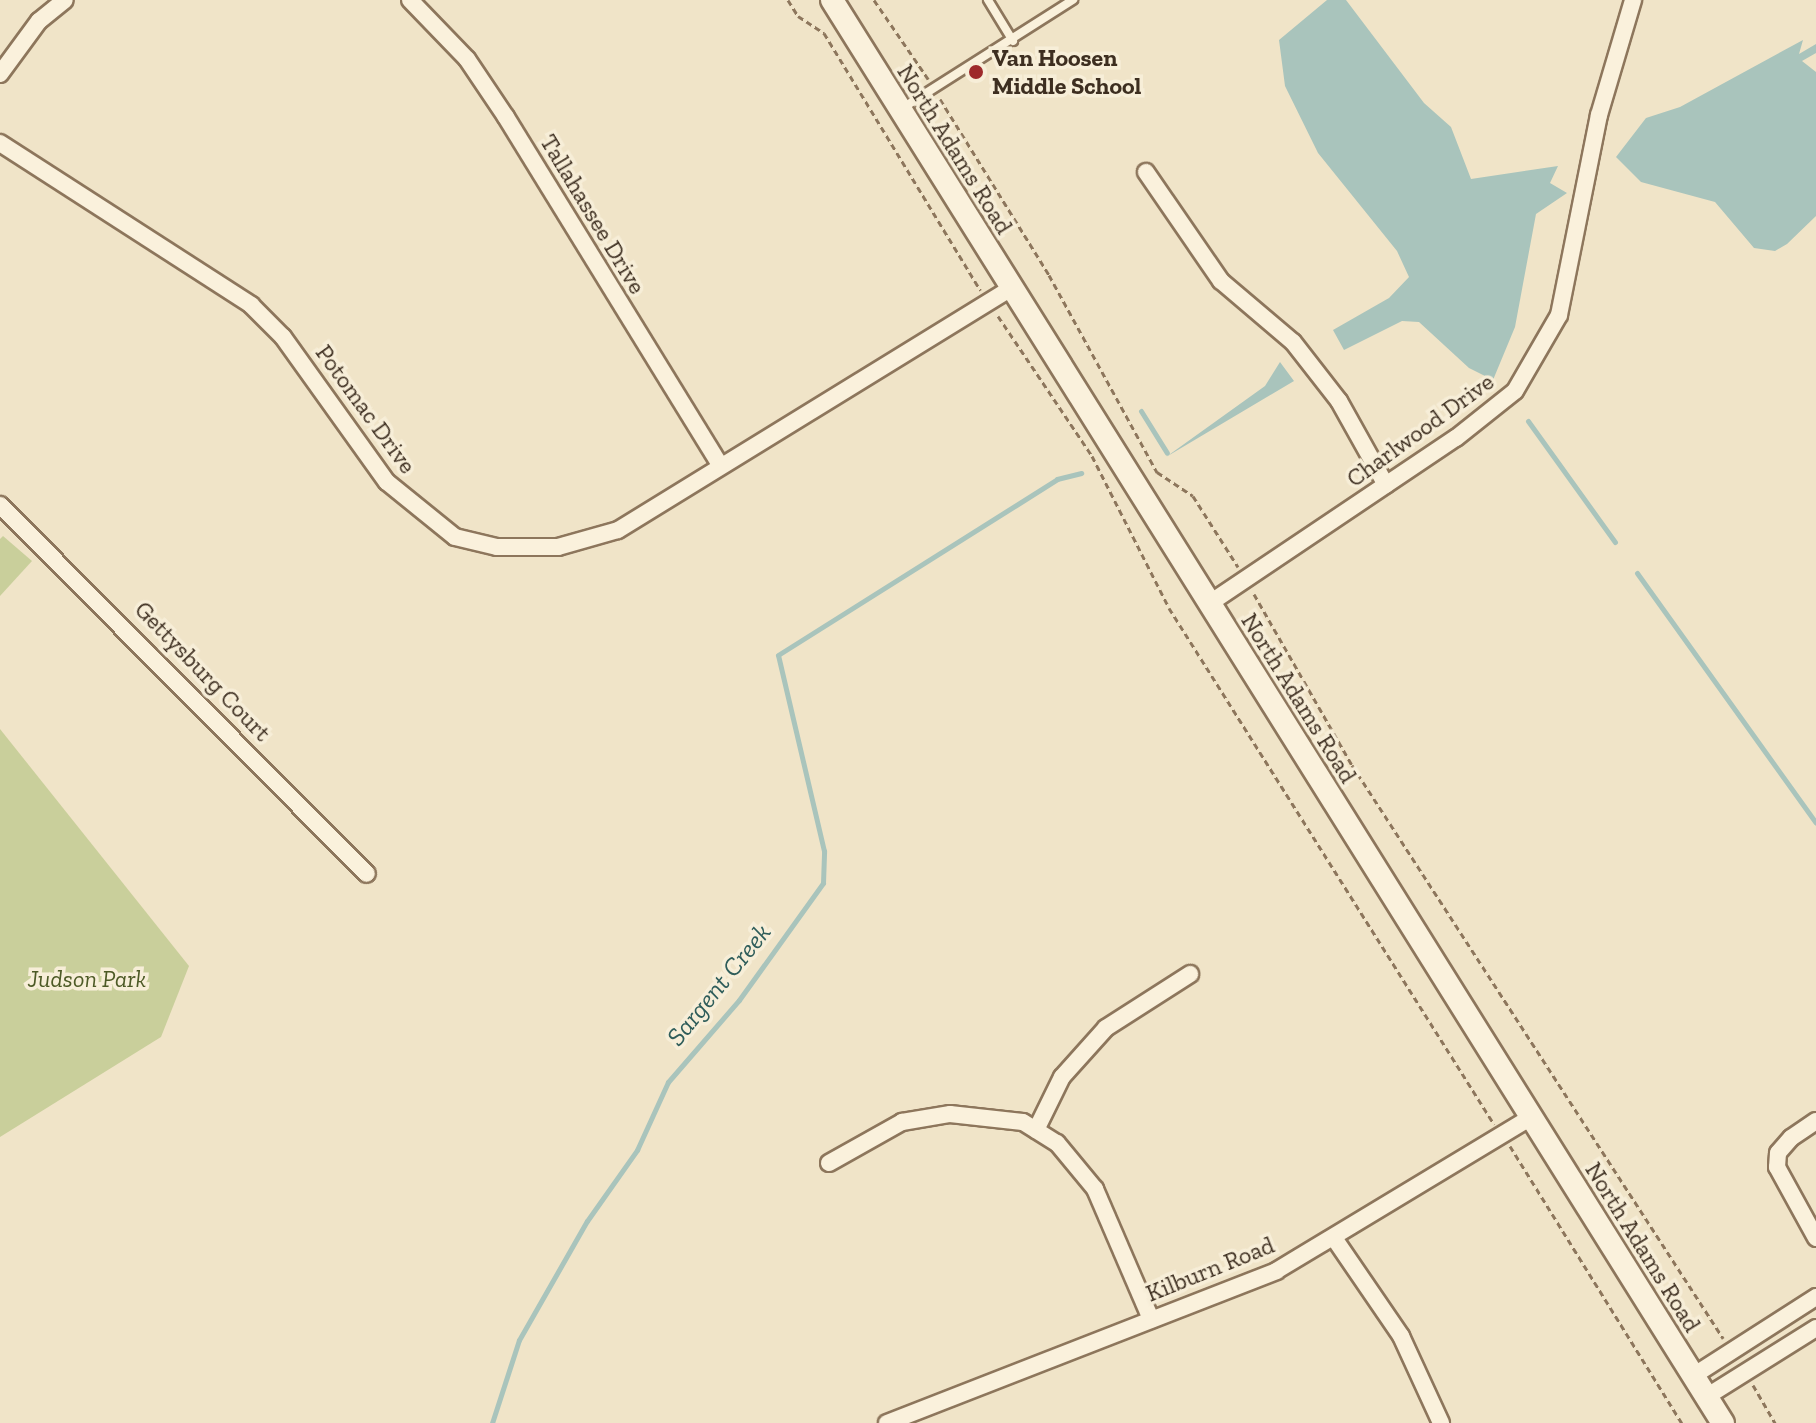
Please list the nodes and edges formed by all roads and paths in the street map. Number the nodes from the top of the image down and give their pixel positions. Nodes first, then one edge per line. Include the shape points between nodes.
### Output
1 (65, 0) edge
2 (410, 0) edge
3 (788, 0) edge
4 (832, 0) edge
5 (874, 0) edge
6 (988, 0) edge
7 (1073, 0) edge
8 (1633, 0) edge
9 (1013, 41) junction
10 (0, 74) edge
11 (926, 75) dead end
12 (943, 105) dead end
13 (900, 109) junction
14 (952, 118) junction
15 (940, 133) dead end
16 (0, 143) edge
17 (1146, 172) dead end
18 (978, 287) dead end
19 (1011, 288) junction
20 (1002, 321) dead end
21 (720, 465) junction
22 (1386, 485) junction
23 (0, 505) edge
24 (1240, 569) dead end
25 (1253, 591) dead end
26 (1210, 603) junction
27 (367, 874) dead end
28 (1190, 974) dead end
29 (1530, 1118) junction
30 (1816, 1121) edge
31 (1494, 1124) dead end
32 (1036, 1130) junction
33 (1510, 1147) dead end
34 (829, 1163) dead end
35 (1334, 1238) junction
36 (1816, 1238) edge
37 (1816, 1297) edge
38 (1151, 1319) junction
39 (1816, 1328) edge
40 (1724, 1340) dead end
41 (1693, 1376) junction
42 (1750, 1381) dead end
43 (1706, 1397) junction
44 (887, 1423) edge
45 (1441, 1423) edge
46 (1682, 1423) edge
47 (1723, 1423) edge
48 (1775, 1423) edge

1 - 10 street via 39,21
2 - 21 street, Tallahassee Drive via 467,59 506,117
3 - 18 path via 798,16 824,33
4 - 13 main road, North Adams Road
5 - 11 path
6 - 9 lane
7 - 9 lane
8 - 22 street, Charlwood Drive via 1599,115 1563,299 1546,342 1515,391 1491,413
9 - 13 lane
12 - 14 path
13 - 19 main road, North Adams Road
14 - 15 path
14 - 24 path via 1049,275 1157,472 1193,496
16 - 21 street, Potomac Drive via 251,305 283,337 387,482 455,537 522,549 587,541 618,530
17 - 22 street via 1221,281 1293,342 1339,401
19 - 21 street, Potomac Drive
19 - 26 main road, North Adams Road
20 - 31 path via 1092,456 1169,608
22 - 26 street, Charlwood Drive
23 - 27 street, Gettysburg Court
25 - 40 path via 1358,774
26 - 29 main road, North Adams Road
28 - 32 street via 1106,1028 1062,1077
29 - 35 street, Kilburn Road
29 - 41 main road, North Adams Road
30 - 36 street via 1778,1153 1784,1187
32 - 34 street via 1023,1122 950,1114 902,1122
32 - 38 street via 1057,1143 1095,1189
33 - 46 path
35 - 38 street, Kilburn Road via 1276,1271
35 - 45 street via 1401,1336
37 - 41 street
38 - 44 street, Kilburn Road
39 - 43 street
41 - 43 main road, North Adams Road
42 - 48 path
43 - 47 main road, North Adams Road

